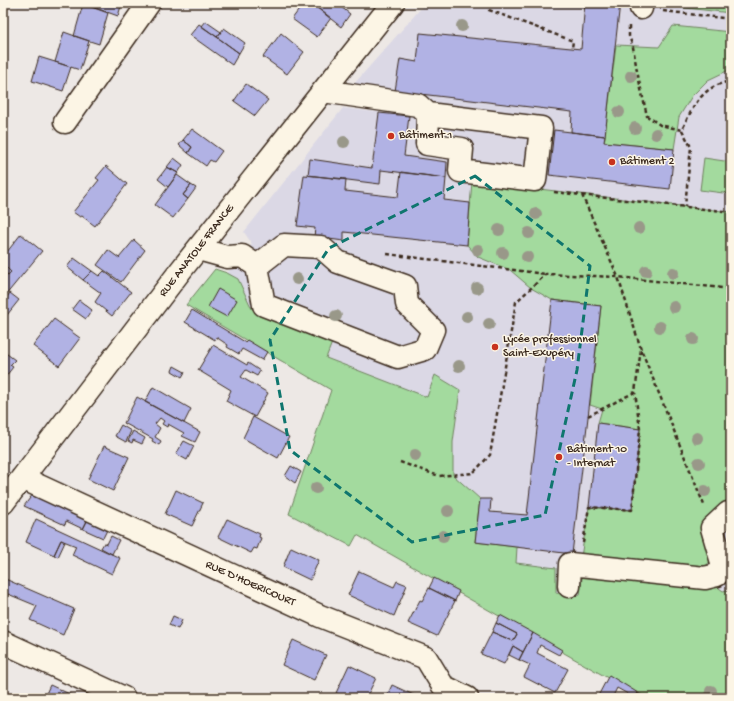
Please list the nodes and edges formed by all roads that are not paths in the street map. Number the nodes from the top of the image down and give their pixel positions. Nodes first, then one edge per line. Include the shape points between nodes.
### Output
1 (149, 3) edge
2 (394, 3) edge
3 (323, 91) junction
4 (428, 114) junction
5 (65, 122) dead end
6 (198, 249) junction
7 (257, 266) junction
8 (22, 478) junction
9 (3, 503) edge
10 (731, 513) edge
11 (569, 586) dead end
12 (3, 642) edge
13 (124, 698) edge
14 (467, 698) edge

1 - 5 street
2 - 3 street, RUE ANATOLE FRANCE
3 - 4 street via 418,105
3 - 6 street, RUE ANATOLE FRANCE
4 - 4 street via 541,128 535,180 460,170 462,149 427,144
6 - 7 street via 227,257 242,256
6 - 8 street, RUE ANATOLE FRANCE
7 - 7 street via 264,305 398,357 425,349 433,330 407,304 405,286 338,262 321,247 284,245
8 - 9 street, RUE ANATOLE FRANCE
8 - 14 street, RUE D'HOERICOURT via 320,616 426,658 443,686
10 - 11 street via 712,528 723,566 717,575 705,578 570,564
12 - 13 street

